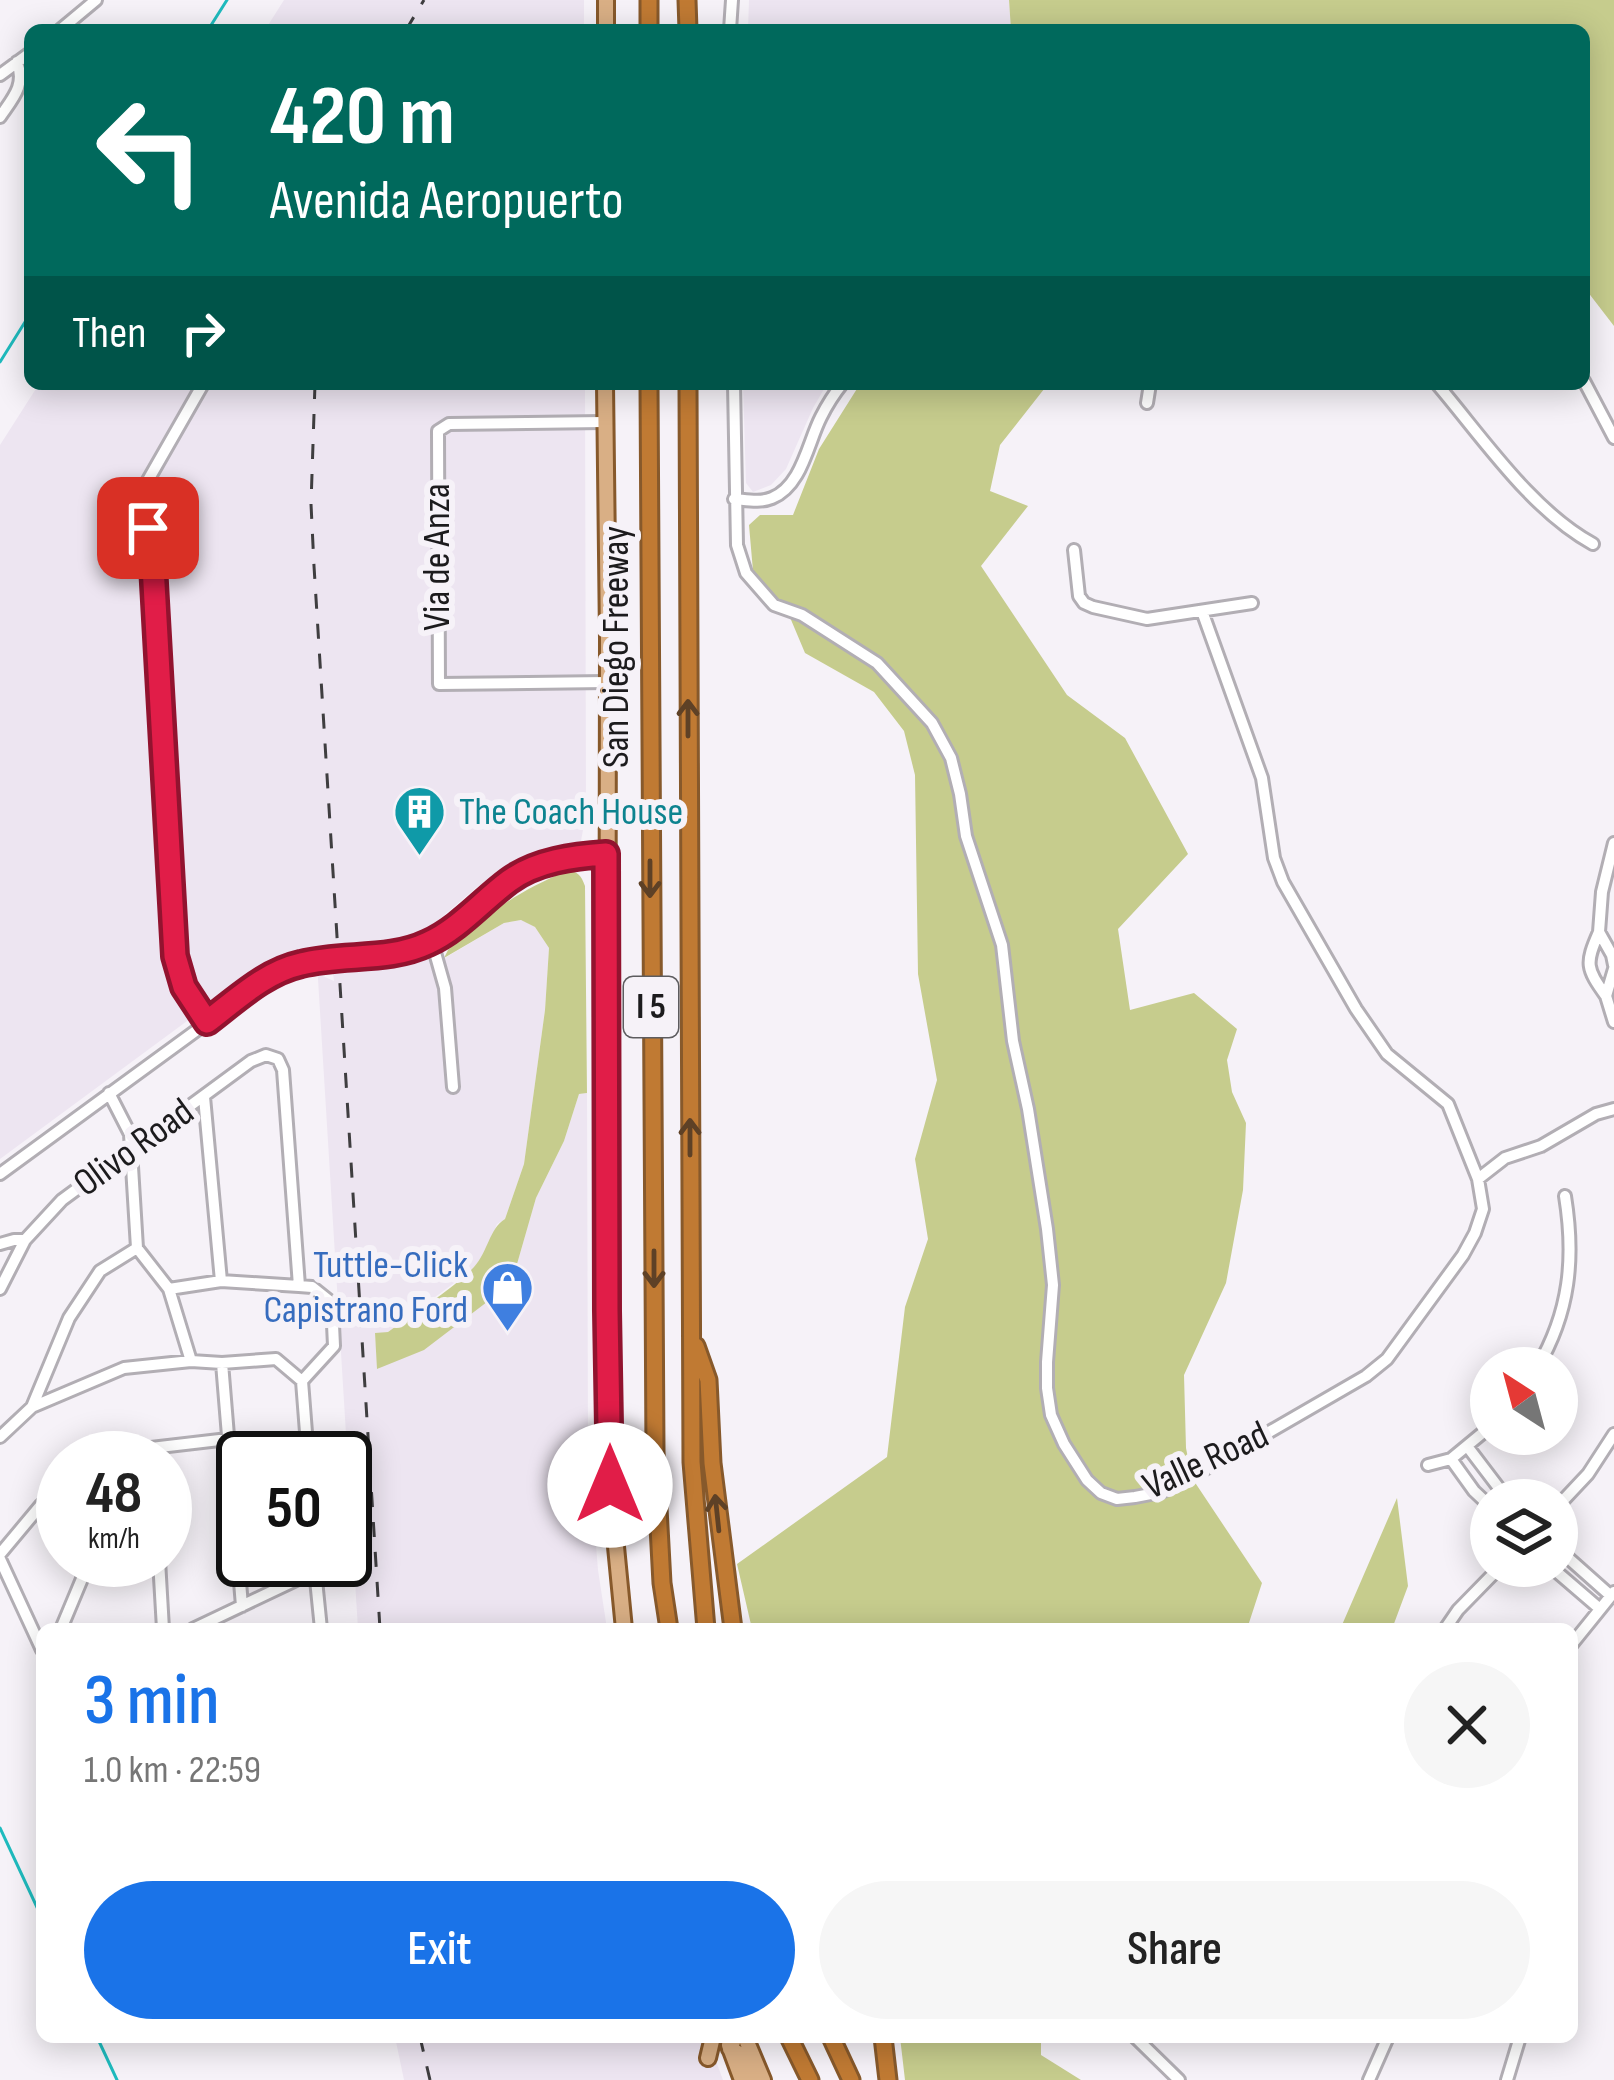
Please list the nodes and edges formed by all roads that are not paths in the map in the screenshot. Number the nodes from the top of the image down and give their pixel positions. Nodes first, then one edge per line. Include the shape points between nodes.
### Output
1 (97, 0) edge
2 (67, 24) edge
3 (24, 57) edge
4 (17, 62) junction
5 (0, 75) edge
6 (0, 117) edge
7 (199, 390) edge
8 (604, 390) edge
9 (649, 390) edge
10 (688, 390) edge
11 (734, 390) edge
12 (838, 390) edge
13 (1149, 390) edge
14 (1442, 390) edge
15 (1589, 390) edge
16 (1147, 404) dead end
17 (604, 422) junction
18 (1614, 438) edge
19 (734, 499) junction
20 (1593, 544) dead end
21 (1074, 550) dead end
22 (1252, 602) dead end
23 (1202, 611) junction
24 (607, 682) junction
25 (1614, 843) edge
26 (606, 854) junction
27 (1607, 905) edge
28 (1614, 922) edge
29 (1599, 926) junction
30 (432, 942) junction
31 (1614, 967) edge
32 (1606, 996) junction
33 (207, 1022) junction
34 (1614, 1022) edge
35 (453, 1087) dead end
36 (109, 1093) junction
37 (204, 1097) junction
38 (1614, 1109) edge
39 (131, 1150) junction
40 (0, 1174) edge
41 (1478, 1179) junction
42 (1565, 1196) dead end
43 (25, 1240) junction
44 (0, 1244) edge
45 (137, 1248) junction
46 (221, 1281) junction
47 (299, 1286) junction
48 (0, 1288) edge
49 (170, 1288) junction
50 (692, 1338) junction
51 (1547, 1347) edge
52 (191, 1361) junction
53 (222, 1363) junction
54 (302, 1381) junction
55 (32, 1407) junction
56 (227, 1431) edge
57 (306, 1431) edge
58 (1614, 1434) edge
59 (0, 1437) edge
60 (1470, 1443) edge
61 (1466, 1446) junction
62 (1451, 1459) junction
63 (1428, 1465) dead end
64 (1491, 1477) joint
65 (1489, 1479) edge
66 (1470, 1485) edge
67 (1578, 1485) edge
68 (36, 1511) edge
69 (0, 1556) edge
70 (1578, 1566) edge
71 (1586, 1573) junction
72 (1578, 1581) edge
73 (79, 1587) edge
74 (161, 1587) edge
75 (240, 1587) edge
76 (277, 1587) edge
77 (317, 1587) edge
78 (1480, 1587) edge
79 (1574, 1587) edge
80 (1613, 1594) edge
81 (242, 1606) junction
82 (1600, 1609) junction
83 (64, 1623) edge
84 (163, 1623) edge
85 (206, 1623) edge
86 (320, 1623) edge
87 (623, 1623) edge
88 (668, 1623) edge
89 (705, 1623) edge
90 (732, 1623) edge
91 (1448, 1623) edge
92 (1578, 1636) edge
93 (36, 1637) edge
94 (712, 2043) edge
95 (731, 2043) edge
96 (732, 2043) edge
97 (748, 2043) edge
98 (792, 2043) edge
99 (834, 2043) edge
100 (884, 2043) edge
101 (1142, 2043) edge
102 (1385, 2043) edge
103 (1519, 2043) edge
104 (708, 2058) dead end
105 (850, 2078) edge
106 (742, 2080) edge
107 (753, 2080) edge
108 (763, 2080) edge
109 (810, 2080) edge
110 (888, 2080) edge
111 (1179, 2080) edge
112 (1369, 2080) edge
113 (1507, 2080) edge

1 - 2 street
3 - 4 street
4 - 5 street
4 - 6 street via 20,86
7 - 33 street via 139,496 152,548 175,956
8 - 17 main road
9 -> 88 highway, San Diego Freeway / I 5 via 655,1452
50 -> 10 highway, San Diego Freeway / I 5
11 - 19 street, Valle Road
12 - 19 street via 784,490 764,500
13 - 16 street
14 - 20 street via 1531,494
15 - 18 street
17 - 24 main road
17 - 24 street, Via de Anza via 449,424 438,431 436,585 439,684
19 - 41 street, Valle Road via 746,573 774,605 877,663 951,758 966,836 1002,945 1047,1228 1051,1415 1101,1493 1118,1499 1161,1492 1377,1368 1470,1244 1483,1209
21 - 23 street via 1084,603 1148,619
22 - 23 street
23 - 41 street, Valle Road via 1262,778 1283,882 1387,1054 1448,1104
24 - 26 main road
25 - 27 street
26 - 30 street via 514,877
26 - 87 main road via 610,1485
27 - 29 street
28 - 29 street
29 - 31 street
29 - 32 street via 1588,967
30 - 33 street via 388,956 296,965
30 - 35 street via 446,988
31 - 32 street
32 - 34 street
33 - 36 street
36 - 39 street
36 - 40 street
37 - 39 street, Olivo Road
37 - 46 street
37 - 47 street, Olivo Road via 251,1060 278,1059
38 - 41 street via 1504,1158
39 - 43 street, Olivo Road via 62,1200
39 - 45 street
42 - 51 street via 1572,1239 1565,1304
43 - 44 street
43 - 48 street, Olivo Road
45 - 49 street
45 - 55 street via 100,1271 68,1318
46 - 47 street
46 - 49 street
47 - 54 street via 332,1304 334,1346
49 - 52 street
50 - 89 highway, San Diego Freeway / I 5
90 -> 50 highway via 708,1380
52 - 53 street
52 - 55 street via 124,1368
53 - 54 street via 276,1360
53 - 56 street
54 - 57 street
55 - 59 street
58 - 67 street
60 - 61 street
61 - 62 street
61 - 64 street
62 - 63 street
62 - 66 street
64 - 65 street
68 - 69 street
69 - 93 street
70 - 71 street
71 - 72 street
71 - 80 street
73 - 83 street
74 - 84 street
75 - 81 street
76 - 81 street
77 - 86 street
78 - 91 street
79 - 82 street
80 - 82 street
81 - 85 street
82 - 92 street
94 - 104 main road
95 - 106 main road
96 - 107 main road
97 - 108 main road
98 - 109 highway
99 - 105 highway
100 - 110 highway
101 - 111 street
102 - 112 street
103 - 113 street

